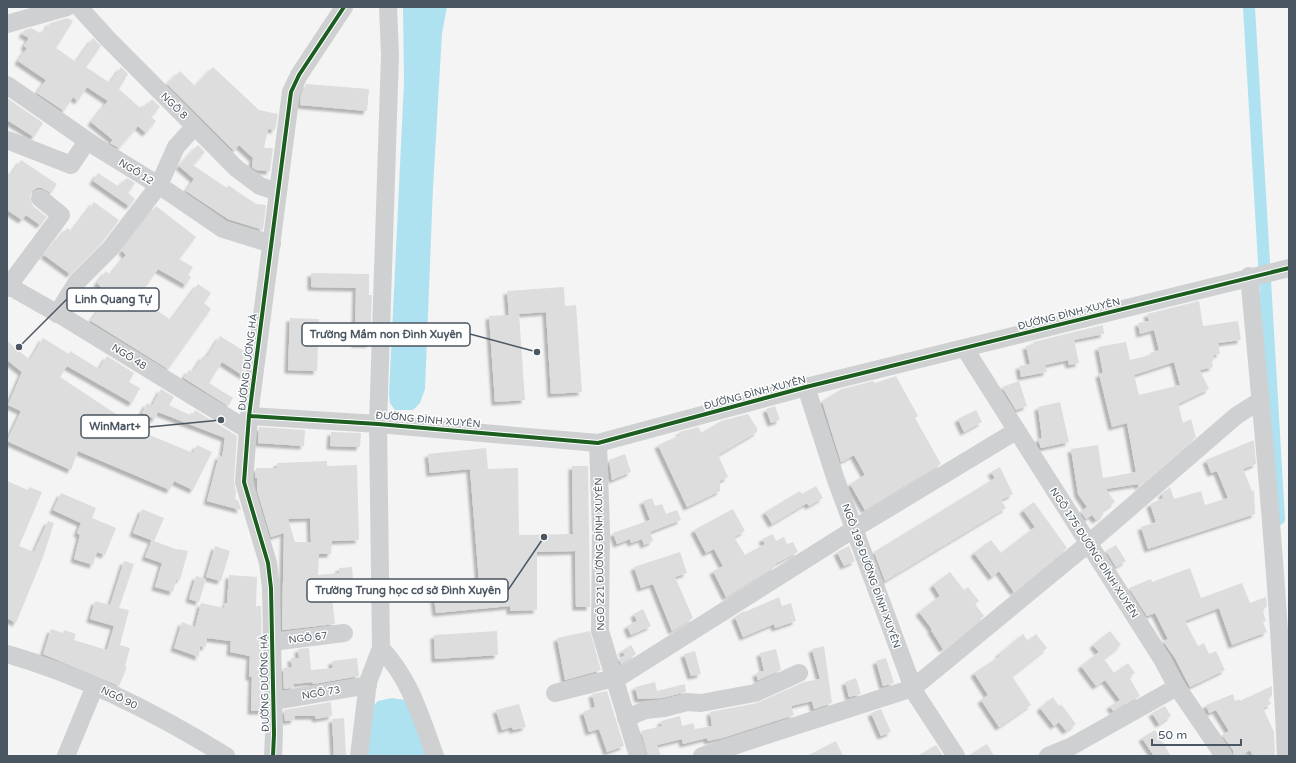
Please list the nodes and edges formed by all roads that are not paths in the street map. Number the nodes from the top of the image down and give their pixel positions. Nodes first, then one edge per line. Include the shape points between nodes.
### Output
1 (67, 7) edge
2 (79, 7) edge
3 (344, 7) edge
4 (388, 7) edge
5 (7, 24) edge
6 (7, 85) edge
7 (194, 127) junction
8 (7, 140) edge
9 (87, 141) junction
10 (159, 186) junction
11 (278, 192) junction
12 (40, 198) dead end
13 (272, 244) junction
14 (1266, 272) edge
15 (8, 287) edge
16 (57, 314) junction
17 (965, 349) junction
18 (806, 387) junction
19 (1260, 400) junction
20 (249, 423) junction
21 (378, 424) junction
22 (1016, 430) junction
23 (598, 443) junction
24 (854, 529) junction
25 (1089, 543) junction
26 (344, 633) dead end
27 (272, 642) junction
28 (381, 648) junction
29 (7, 654) edge
30 (799, 672) dead end
31 (614, 679) junction
32 (368, 685) junction
33 (95, 686) junction
34 (1177, 687) junction
35 (913, 688) junction
36 (555, 693) dead end
37 (273, 701) junction
38 (626, 718) junction
39 (66, 756) edge
40 (226, 756) edge
41 (273, 756) edge
42 (359, 756) edge
43 (435, 756) edge
44 (638, 756) edge
45 (702, 756) edge
46 (956, 756) edge
47 (1048, 756) edge
48 (1224, 756) edge
49 (1286, 756) edge

1 - 5 street
2 - 7 street, NGÕ 8
3 - 11 street, ĐƯỜNG DƯƠNG HÀ via 299,75 291,92
4 - 21 street via 390,55
6 - 9 street, NGÕ 12
7 - 10 street via 176,147
7 - 11 street, NGÕ 8 via 236,168 260,186
8 - 9 street via 71,166
9 - 10 street, NGÕ 12
10 - 13 street, NGÕ 12 via 223,228
10 - 16 street via 110,249 77,282
11 - 13 street, ĐƯỜNG DƯƠNG HÀ
12 - 15 street via 60,215
13 - 20 street, ĐƯỜNG DƯƠNG HÀ
14 - 17 street, ĐƯỜNG ĐÌNH XUYÊN
14 - 19 street
15 - 16 street, NGÕ 48
16 - 20 street, NGÕ 48
17 - 18 street, ĐƯỜNG ĐÌNH XUYÊN
17 - 22 street, NGÕ 175 ĐƯỜNG ĐÌNH XUYÊN
18 - 23 street, ĐƯỜNG ĐÌNH XUYÊN
18 - 24 street, NGÕ 199 ĐƯỜNG ĐÌNH XUYÊN
19 - 25 street via 1236,416
19 - 49 street via 1282,661
20 - 21 street, ĐƯỜNG ĐÌNH XUYÊN
20 - 27 street, ĐƯỜNG DƯƠNG HÀ via 244,482 268,563
21 - 23 street, ĐƯỜNG ĐÌNH XUYÊN
21 - 28 street
22 - 24 street
22 - 25 street, NGÕ 175 ĐƯỜNG ĐÌNH XUYÊN
23 - 31 street, NGÕ 221 ĐƯỜNG ĐÌNH XUYÊN via 601,530 600,631
24 - 31 street
24 - 35 street, NGÕ 199 ĐƯỜNG ĐÌNH XUYÊN
25 - 34 street, NGÕ 175 ĐƯỜNG ĐÌNH XUYÊN
25 - 35 street
26 - 27 street, NGÕ 67
27 - 37 street, ĐƯỜNG DƯƠNG HÀ
28 - 32 street
28 - 43 street via 395,663 413,695
29 - 33 street, NGÕ 90 via 37,662
30 - 38 street via 756,693 701,703 687,702 646,710
31 - 36 street
31 - 38 street, NGÕ 221 ĐƯỜNG ĐÌNH XUYÊN
32 - 37 street, NGÕ 73
32 - 42 street
33 - 39 street
33 - 40 street, NGÕ 90 via 181,729
34 - 47 street via 1072,746
34 - 48 street, NGÕ 175 ĐƯỜNG ĐÌNH XUYÊN
35 - 45 street
35 - 46 street, NGÕ 199 ĐƯỜNG ĐÌNH XUYÊN
37 - 41 street, ĐƯỜNG DƯƠNG HÀ
38 - 44 street, NGÕ 221 ĐƯỜNG ĐÌNH XUYÊN

